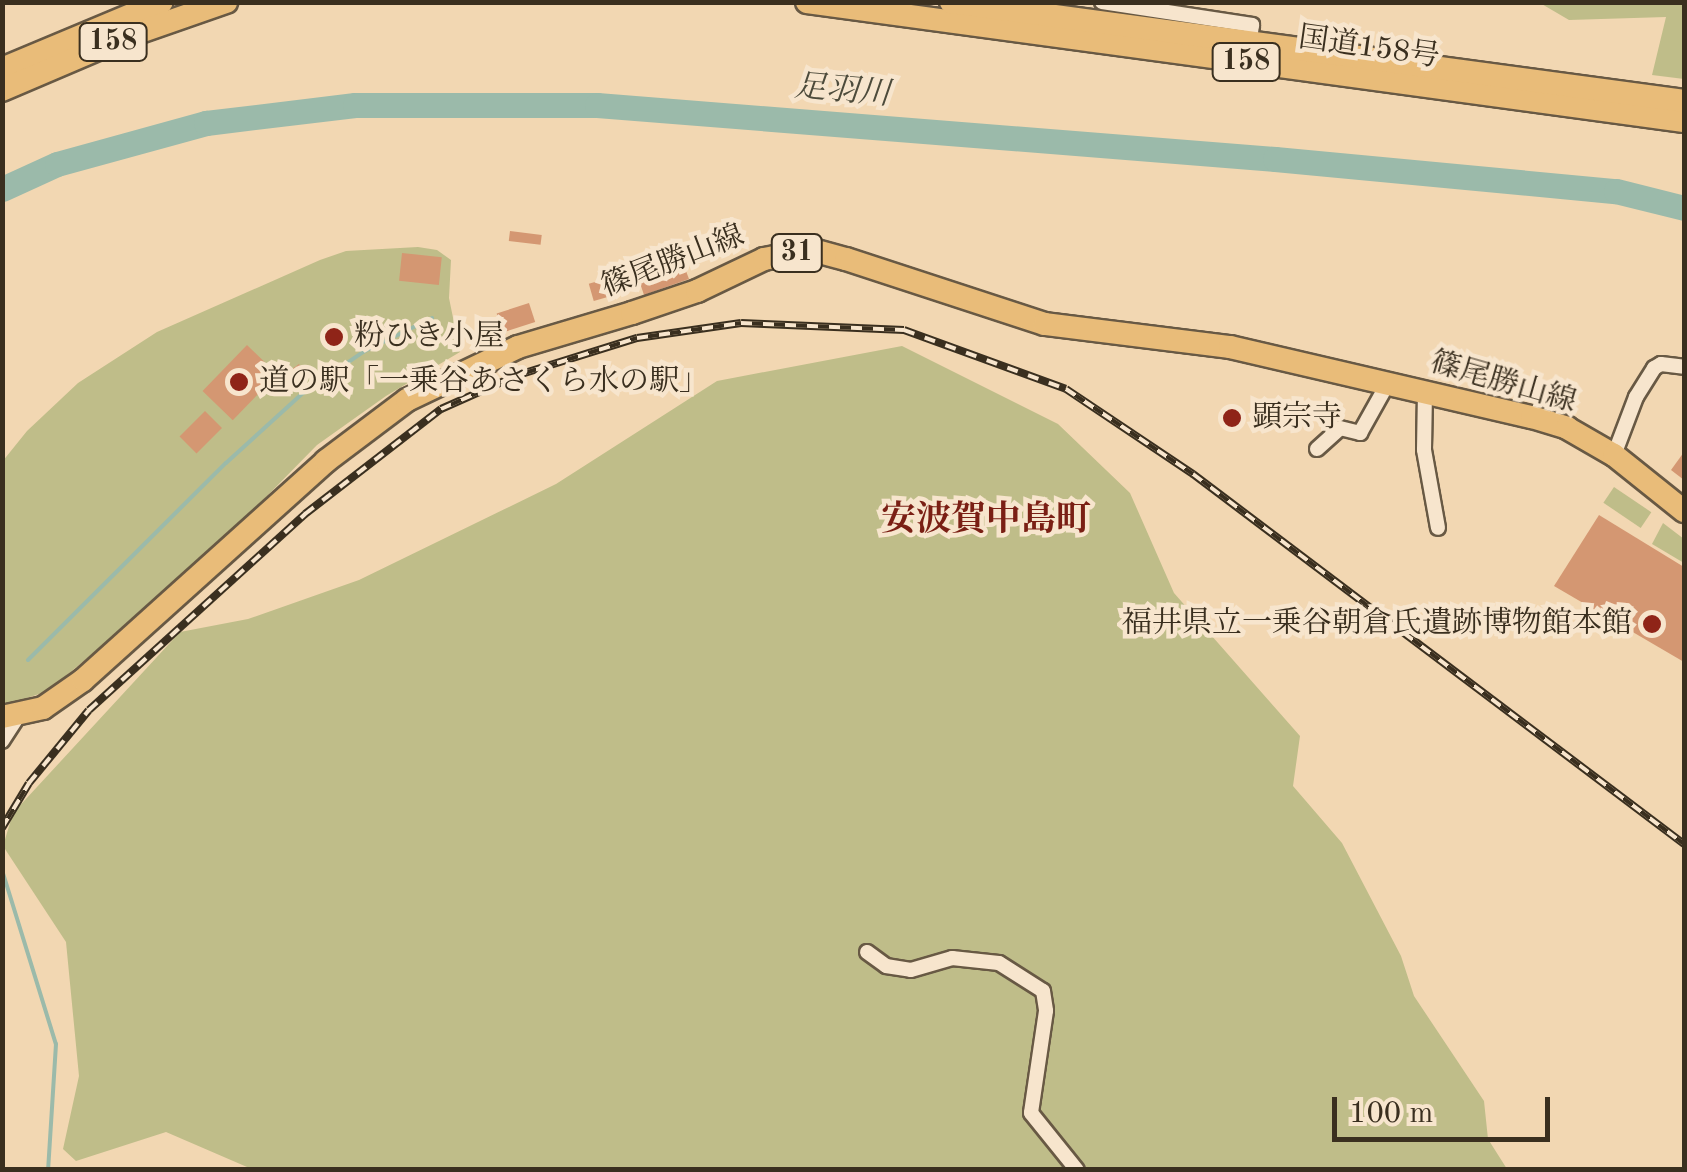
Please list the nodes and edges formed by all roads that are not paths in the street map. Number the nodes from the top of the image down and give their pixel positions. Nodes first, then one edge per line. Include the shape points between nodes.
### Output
1 (162, 2) edge
2 (226, 2) edge
3 (807, 2) edge
4 (951, 2) edge
5 (1102, 2) edge
6 (1165, 7) edge
7 (1248, 52) junction
8 (2, 69) edge
9 (2, 90) edge
10 (1684, 100) edge
11 (1684, 122) edge
12 (1684, 367) edge
13 (1388, 383) junction
14 (1425, 392) junction
15 (1316, 450) dead end
16 (1614, 456) junction
17 (1684, 511) edge
18 (1438, 528) dead end
19 (11, 716) edge
20 (2, 741) edge
21 (867, 952) dead end
22 (1077, 1170) edge

1 - 8 main road, 158
2 - 9 main road, 158
3 - 7 main road, 国道158号 / 158
4 - 7 main road, 国道158号 / 158
5 - 6 street
6 - 7 street via 1252,25
7 - 10 main road, 国道158号 / 158
7 - 11 main road, 国道158号 / 158
12 - 16 street via 1654,368
13 - 14 main road, 篠尾勝山線 / 31
13 - 15 street via 1360,433 1340,428
13 - 19 main road, 篠尾勝山線 / 31 via 1218,345 1045,324 816,251 764,259 696,291 518,346 407,400 326,461 83,680 43,708
14 - 16 main road, 篠尾勝山線 / 31 via 1568,428
14 - 18 street via 1424,450
16 - 17 main road, 篠尾勝山線 / 31
19 - 20 street
21 - 22 street via 886,966 911,970 952,958 998,964 1043,991 1031,1112

